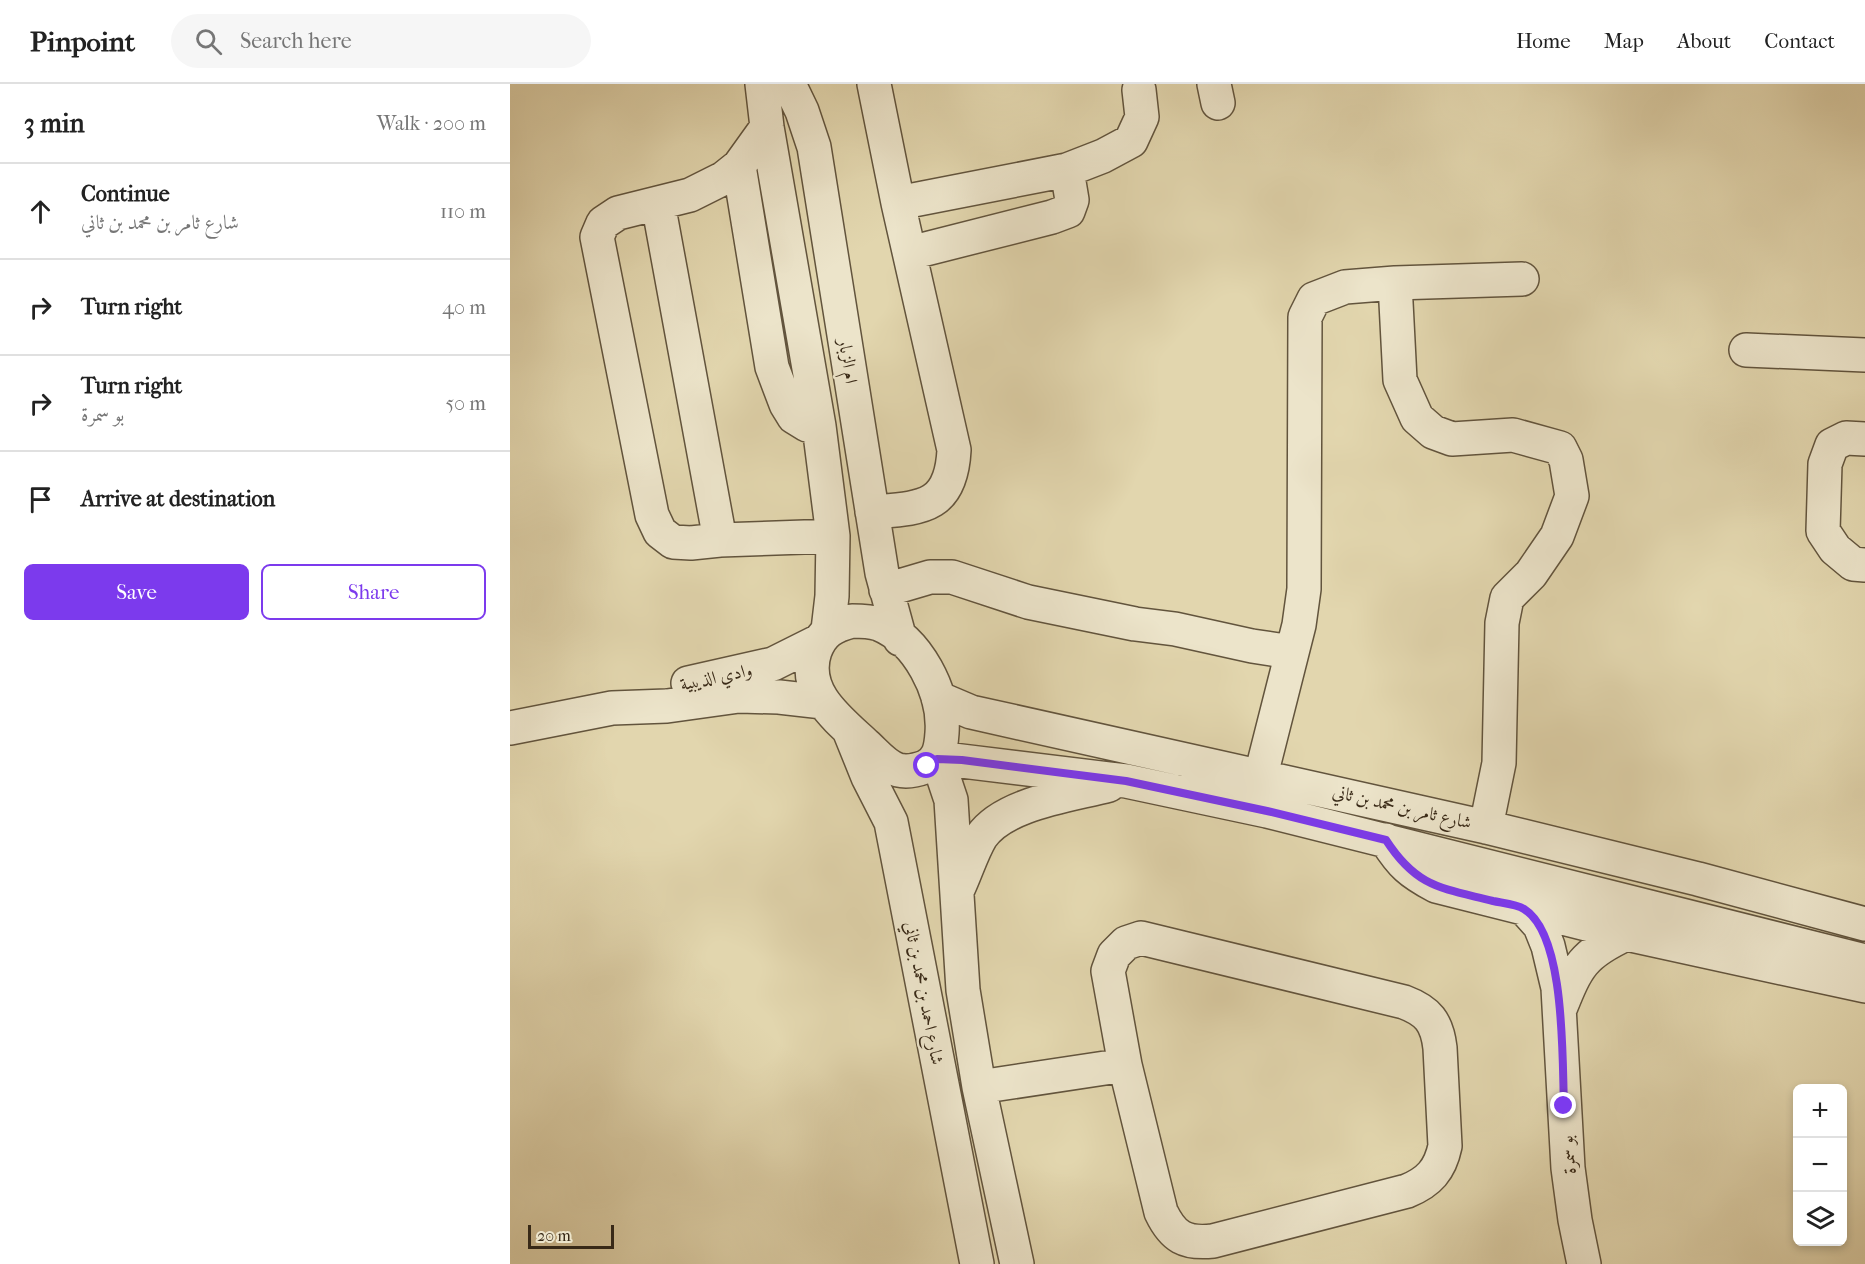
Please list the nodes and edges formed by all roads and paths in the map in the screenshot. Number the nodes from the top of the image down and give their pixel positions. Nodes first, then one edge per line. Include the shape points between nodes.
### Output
1 (762, 84) edge
2 (789, 84) edge
3 (874, 84) edge
4 (1139, 90) dead end
5 (767, 127) junction
6 (739, 165) junction
7 (1067, 170) junction
8 (1021, 179) junction
9 (898, 202) junction
10 (658, 203) junction
11 (1032, 223) junction
12 (910, 253) junction
13 (1522, 279) dead end
14 (1395, 283) junction
15 (1746, 350) dead end
16 (1865, 355) edge
17 (819, 426) junction
18 (1865, 439) edge
19 (872, 512) junction
20 (833, 536) junction
21 (720, 540) junction
22 (1865, 565) edge
23 (886, 590) junction
24 (823, 635) junction
25 (900, 639) junction
26 (1292, 652) junction
27 (938, 698) junction
28 (823, 702) junction
29 (612, 708) junction
30 (510, 728) edge
31 (849, 730) junction
32 (937, 759) junction
33 (1261, 775) junction
34 (1126, 781) junction
35 (1486, 826) junction
36 (1386, 840) junction
37 (956, 893) junction
38 (1524, 909) junction
39 (1859, 919) edge
40 (1626, 934) junction
41 (1865, 961) edge
42 (1865, 986) edge
43 (1560, 1009) junction
44 (1125, 1065) junction
45 (979, 1087) junction
46 (970, 1231) junction
47 (951, 1264) edge
48 (977, 1264) edge
49 (1017, 1264) edge
50 (1584, 1264) edge

1 - 5 street
2 - 19 street, ام الزبار via 814,147
3 - 9 street
4 - 7 street via 1142,117 1131,141
5 - 6 street
5 - 17 street
6 - 10 street via 724,178 690,195
6 - 17 street via 772,367 794,417 807,425
7 - 8 street
7 - 11 street via 1072,200 1068,211
8 - 9 street
8 - 11 street
9 - 12 street
10 - 21 street
10 - 21 street via 618,213 603,223 597,237 652,515 660,532 673,542
11 - 12 street
12 - 19 street via 954,450 953,470 947,487 932,501 916,508
13 - 14 street
14 - 26 street via 1345,287 1314,298 1305,317 1304,590
14 - 35 street via 1400,380 1417,418 1433,432 1452,439 1513,435 1560,448 1566,460 1572,496 1557,536 1531,574 1507,598 1502,624 1499,763
15 - 16 street
17 - 20 street
18 - 22 street via 1846,438 1832,444 1825,464 1823,531 1834,549 1853,564
19 - 23 street, ام الزبار
20 - 21 street
20 - 24 street via 832,596
23 - 25 street, ام الزبار
23 - 26 street via 930,577 952,577 1028,602
24 - 25 street via 852,621 864,621 890,630
24 - 28 street via 811,669
24 - 29 street, وادي الذيبية via 773,664 660,689
25 - 27 street via 924,665
26 - 33 street
27 - 32 street via 943,728
27 - 33 street, شارع ثامر بن محمد بن ثاني via 971,712
28 - 29 street, وادي الذيبية via 739,696 667,706
28 - 31 street
29 - 30 street, وادي الذيبية
31 - 32 street via 898,770 918,770
31 - 46 street, شارع احمد بن محمد بن ثاني via 891,822
32 - 34 street, شارع ثامر بن محمد بن ثاني
32 - 37 street, شارع احمد بن محمد بن ثاني via 951,800
33 - 35 street, شارع ثامر بن محمد بن ثاني
34 - 36 street, شارع ثامر بن محمد بن ثاني
34 - 37 street via 1015,811 994,823 981,837
35 - 39 street, شارع ثامر بن محمد بن ثاني
36 - 38 street via 1399,861 1437,886
36 - 41 street, شارع ثامر بن محمد بن ثاني
37 - 45 street, شارع احمد بن محمد بن ثاني via 963,990
38 - 40 street
38 - 43 street, بو سمرة via 1540,926 1548,946
40 - 42 street
40 - 43 street, بو سمرة via 1602,945 1581,964
43 - 50 street, بو سمرة via 1568,1168
44 - 44 street via 1161,1212 1168,1227 1181,1238 1197,1243 1407,1191 1433,1175 1441,1162 1445,1146 1438,1032 1419,1008 1404,1002 1141,938 1126,943 1114,955 1108,971
44 - 45 street
45 - 49 street, شارع احمد بن محمد بن ثاني
46 - 47 street
46 - 48 street, شارع احمد بن محمد بن ثاني

